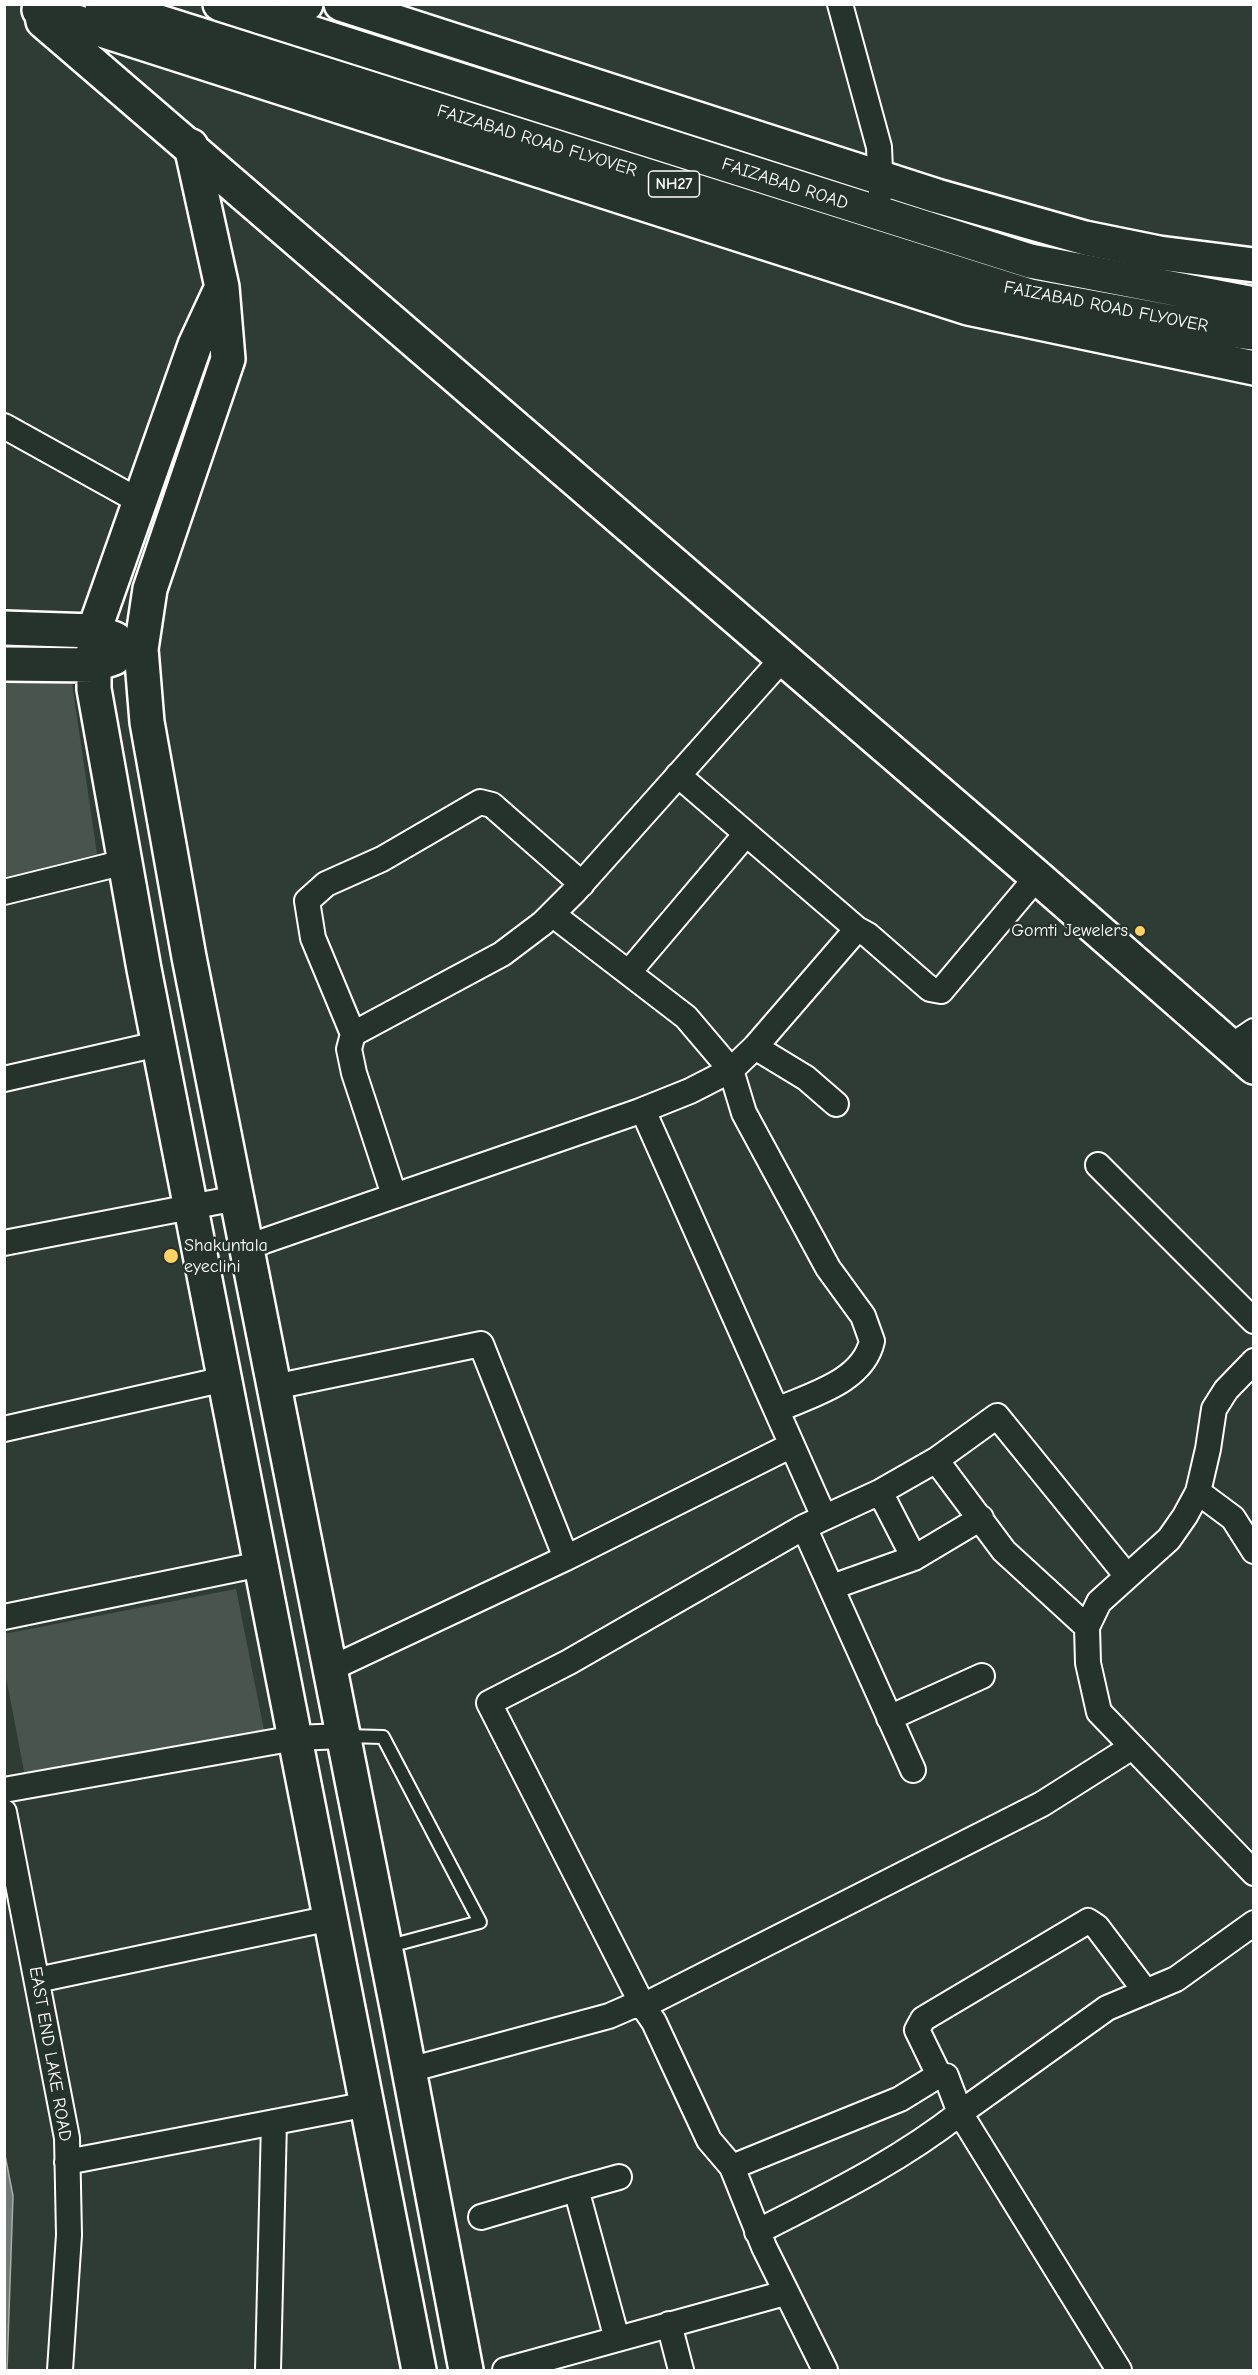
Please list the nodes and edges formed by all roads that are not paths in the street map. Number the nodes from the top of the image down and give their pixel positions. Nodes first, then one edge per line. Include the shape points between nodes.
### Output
1 (102, 4) edge
2 (220, 4) edge
3 (306, 4) edge
4 (341, 4) edge
5 (840, 4) edge
6 (32, 8) edge
7 (261, 17) junction
8 (191, 146) junction
9 (881, 178) junction
10 (881, 214) junction
11 (1254, 265) edge
12 (222, 287) junction
13 (1254, 304) edge
14 (1254, 333) edge
15 (1254, 368) edge
16 (4, 426) edge
17 (139, 501) junction
18 (4, 628) edge
19 (94, 631) junction
20 (141, 649) junction
21 (783, 658) junction
22 (4, 664) edge
23 (94, 665) junction
24 (678, 775) junction
25 (746, 834) junction
26 (124, 862) junction
27 (1037, 876) junction
28 (582, 884) junction
29 (4, 892) edge
30 (552, 914) junction
31 (857, 929) junction
32 (629, 972) junction
33 (353, 1034) junction
34 (158, 1044) junction
35 (755, 1047) junction
36 (1246, 1048) edge
37 (731, 1070) junction
38 (4, 1079) edge
39 (836, 1104) dead end
40 (640, 1111) junction
41 (1098, 1165) dead end
42 (394, 1195) junction
43 (237, 1198) junction
44 (191, 1207) junction
45 (4, 1243) edge
46 (247, 1247) junction
47 (1254, 1321) edge
48 (1254, 1361) edge
49 (225, 1379) junction
50 (274, 1387) junction
51 (777, 1410) junction
52 (4, 1429) edge
53 (792, 1445) junction
54 (936, 1460) junction
55 (880, 1492) junction
56 (1198, 1492) junction
57 (981, 1518) junction
58 (814, 1522) junction
59 (1254, 1551) edge
60 (566, 1558) junction
61 (914, 1558) junction
62 (261, 1564) junction
63 (1127, 1576) junction
64 (832, 1587) junction
65 (4, 1617) edge
66 (1087, 1627) junction
67 (330, 1669) junction
68 (982, 1676) dead end
69 (889, 1718) junction
70 (343, 1736) junction
71 (296, 1738) junction
72 (1132, 1747) junction
73 (913, 1770) dead end
74 (4, 1790) edge
75 (4, 1812) edge
76 (1254, 1873) edge
77 (331, 1918) junction
78 (1254, 1923) edge
79 (385, 1948) junction
80 (37, 1980) junction
81 (1146, 1992) junction
82 (644, 2006) junction
83 (409, 2070) junction
84 (939, 2075) junction
85 (368, 2104) junction
86 (960, 2114) junction
87 (274, 2122) junction
88 (67, 2162) junction
89 (732, 2167) junction
90 (619, 2177) dead end
91 (576, 2189) junction
92 (481, 2217) dead end
93 (757, 2232) junction
94 (785, 2293) junction
95 (669, 2324) junction
96 (617, 2339) junction
97 (60, 2370) edge
98 (268, 2370) edge
99 (419, 2370) edge
100 (466, 2370) edge
101 (505, 2370) edge
102 (681, 2370) edge
103 (825, 2370) edge
104 (1119, 2370) edge

1 - 14 main road, FAIZABAD ROAD FLYOVER / NH27 via 1030,296
2 - 7 main road, FAIZABAD ROAD / NH27
3 - 7 main road
4 - 9 main road
5 - 9 street via 879,147
6 - 8 main road
6 - 15 main road via 968,308
7 - 10 main road, FAIZABAD ROAD / NH27
8 - 12 main road
8 - 21 main road
9 - 10 street
9 - 11 main road via 1085,238 1159,253
10 - 13 main road, FAIZABAD ROAD / NH27 via 1030,261
12 - 17 main road via 195,345
12 - 20 main road via 228,360 150,589
16 - 17 street
17 - 19 main road
18 - 19 main road
19 - 20 main road
19 - 23 main road
20 - 23 main road
20 - 43 main road via 147,722
21 - 24 street
21 - 27 main road
22 - 23 main road
23 - 26 main road via 94,689
24 - 25 street
24 - 28 street
25 - 31 street
25 - 32 street
26 - 29 street
26 - 34 main road
27 - 31 street via 941,991 930,989
27 - 36 main road
28 - 30 street
28 - 33 street via 492,805 480,802 382,859 326,884 307,901 313,939
30 - 32 street
30 - 33 street via 502,954
31 - 35 street
32 - 37 street via 686,1017
33 - 42 street via 349,1049 354,1073
34 - 38 street
34 - 44 main road
35 - 37 street
35 - 39 street via 806,1078
37 - 40 street
37 - 51 street via 744,1113 828,1268 863,1316 872,1341 861,1364 839,1382
40 - 42 street
40 - 51 street
41 - 47 street
42 - 46 street
43 - 44 street
43 - 46 main road
44 - 45 street
44 - 49 main road
46 - 50 main road
48 - 56 street via 1214,1409
49 - 52 street
49 - 62 main road
50 - 60 street via 481,1344
50 - 67 main road
51 - 53 street
53 - 58 street
53 - 60 street
54 - 55 street
54 - 57 street
54 - 63 street via 997,1416
55 - 58 street
55 - 61 street
56 - 59 street via 1233,1518
56 - 63 street via 1169,1539
57 - 61 street
57 - 66 street via 1004,1551
58 - 64 street
58 - 82 street via 569,1662 489,1703
60 - 67 street
61 - 64 street
62 - 65 street
62 - 71 main road
63 - 66 street via 1099,1602
64 - 69 street
66 - 72 street via 1088,1664 1099,1712
67 - 70 main road
68 - 69 street
69 - 73 street
70 - 71 street
70 - 79 main road
70 - 79 lane via 383,1737 480,1922
71 - 74 street
71 - 77 main road
72 - 76 street
72 - 82 street via 1042,1804
75 - 80 street, EAST END LAKE ROAD
77 - 80 street
77 - 85 main road
78 - 81 street via 1176,1979
79 - 83 main road
80 - 88 street, EAST END LAKE ROAD via 67,2138
81 - 84 street via 1088,1921 923,2019 917,2030
81 - 86 street via 1107,2008
82 - 83 street via 632,2006 609,2016
82 - 89 street via 709,2140
83 - 100 main road
84 - 86 street via 946,2076
84 - 89 street via 879,2109
85 - 87 street
85 - 99 main road
86 - 93 street via 930,2137 848,2185
86 - 104 street
87 - 88 street
87 - 98 street
88 - 97 street, EAST END LAKE ROAD via 69,2235
89 - 93 street
90 - 91 street
91 - 92 street
91 - 96 street
93 - 94 street
94 - 95 street
94 - 103 street
95 - 96 street
95 - 102 street
96 - 101 street

